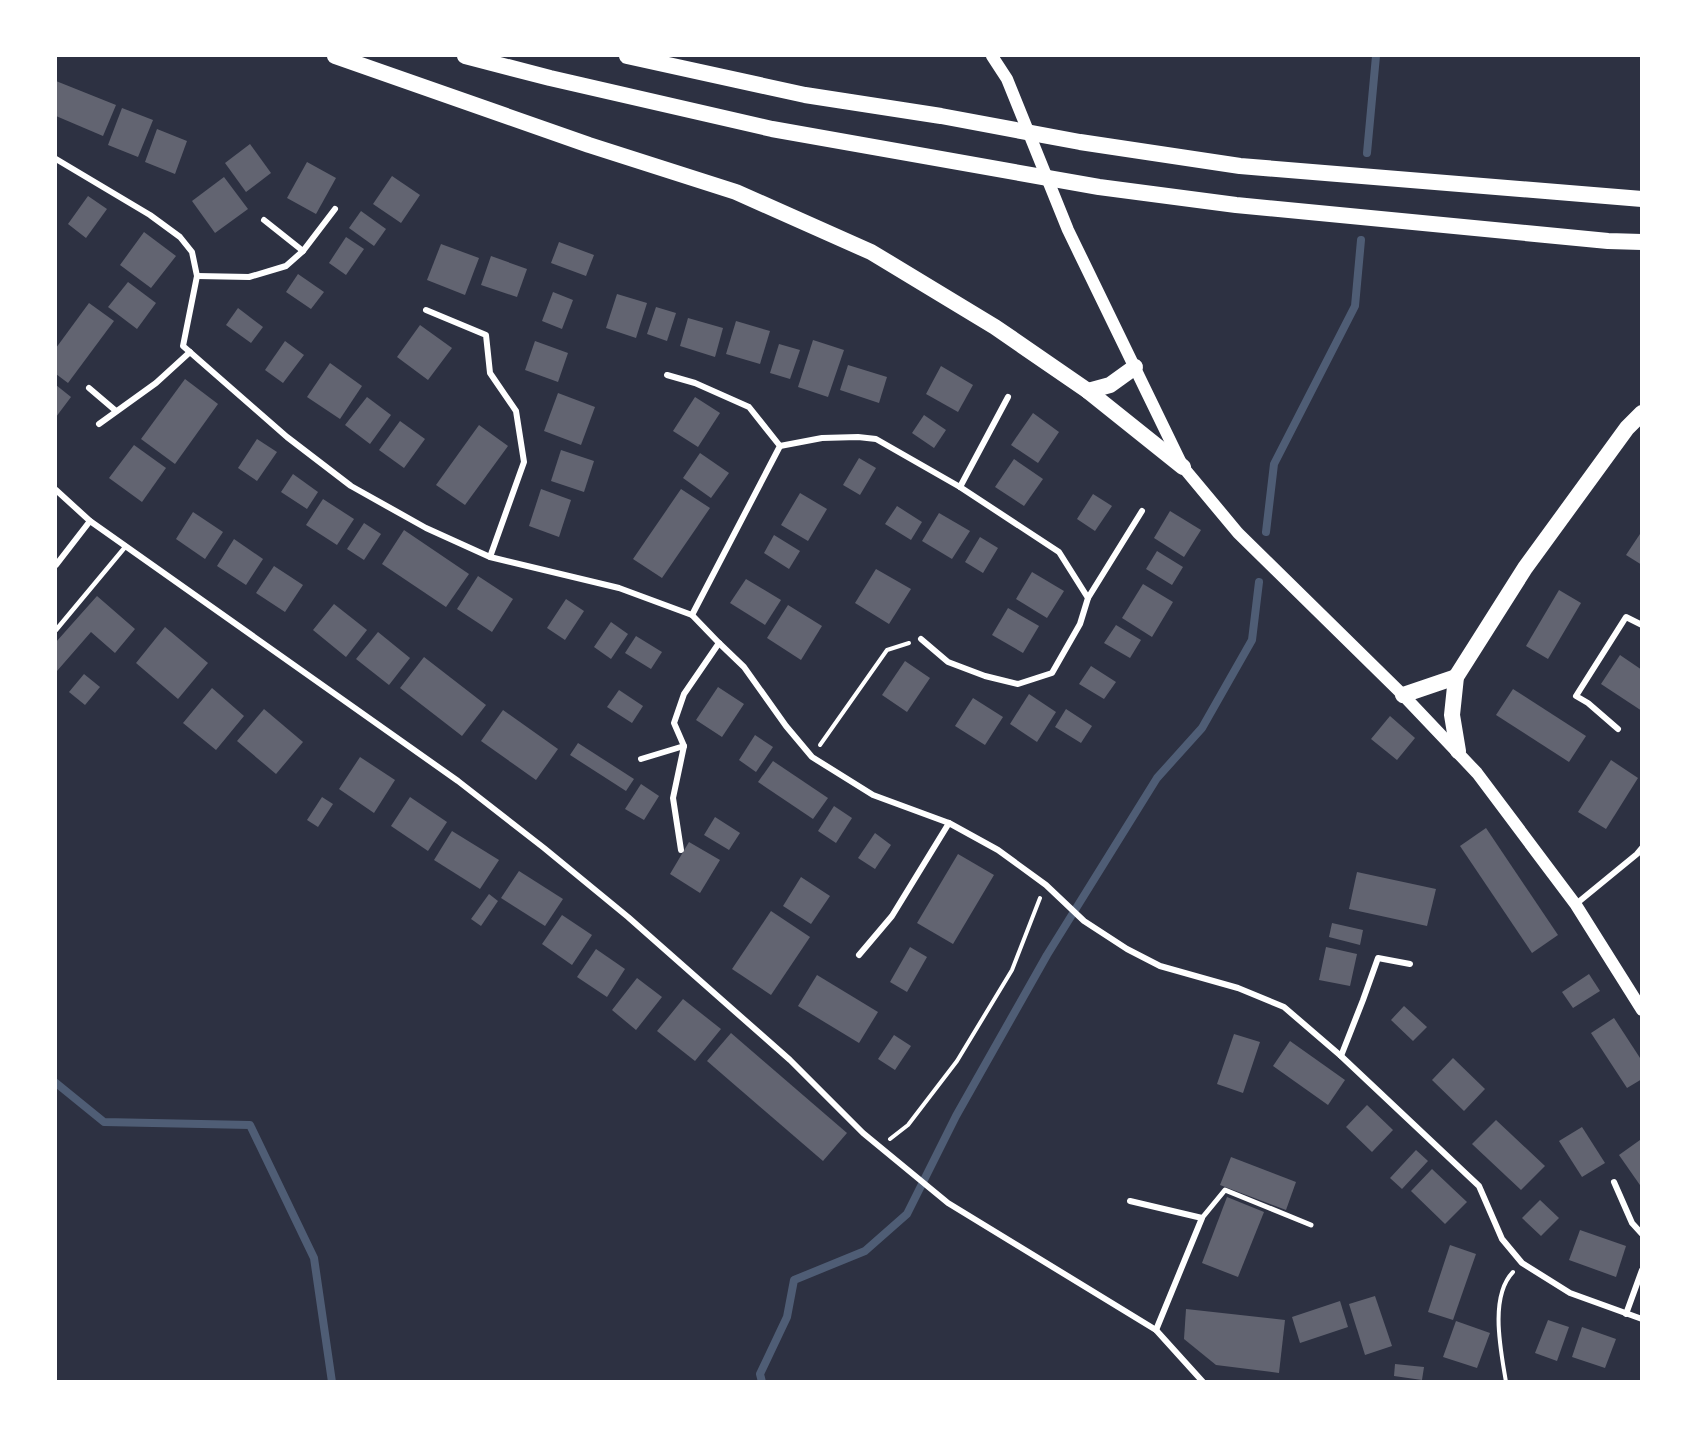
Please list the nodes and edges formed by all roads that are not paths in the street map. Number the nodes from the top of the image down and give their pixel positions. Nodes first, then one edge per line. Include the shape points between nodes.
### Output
1 (335, 56) edge
2 (465, 56) edge
3 (627, 56) edge
4 (992, 56) edge
5 (646, 58) edge
6 (56, 159) edge
7 (1641, 199) edge
8 (335, 209) dead end
9 (264, 220) dead end
10 (1641, 242) edge
11 (303, 251) junction
12 (197, 276) junction
13 (426, 310) dead end
14 (190, 352) junction
15 (1135, 367) junction
16 (667, 375) dead end
17 (89, 387) dead end
18 (1088, 391) junction
19 (1008, 397) dead end
20 (116, 411) junction
21 (1641, 413) edge
22 (99, 423) dead end
23 (780, 446) junction
24 (1183, 467) junction
25 (960, 488) junction
26 (56, 490) edge
27 (1142, 511) dead end
28 (90, 521) junction
29 (126, 546) junction
30 (490, 557) junction
31 (56, 565) edge
32 (1088, 598) junction
33 (692, 615) junction
34 (1641, 625) edge
35 (56, 630) edge
36 (921, 639) road end
37 (719, 643) junction
38 (1456, 677) junction
39 (1403, 695) junction
40 (1618, 729) dead end
41 (684, 746) junction
42 (1458, 751) junction
43 (641, 759) dead end
44 (949, 823) junction
45 (1641, 848) edge
46 (681, 850) dead end
47 (1576, 905) junction
48 (859, 955) dead end
49 (1410, 964) dead end
50 (1641, 1010) edge
51 (1341, 1056) junction
52 (1614, 1182) dead end
53 (1130, 1201) dead end
54 (1202, 1218) junction
55 (1311, 1225) dead end
56 (1641, 1234) edge
57 (1641, 1270) edge
58 (1626, 1314) junction
59 (1641, 1319) edge
60 (1156, 1330) junction
61 (1203, 1382) edge

1 - 18 highway via 736,192 871,252 994,327
2 - 10 highway via 772,129 1099,187 1236,205
3 - 5 highway
4 - 15 main road via 1006,79 1068,230
5 - 7 highway via 805,95 1240,166
6 - 12 street via 180,237 192,252
8 - 11 street
9 - 11 street
11 - 12 street via 286,266 249,277
12 - 14 street via 183,346
13 - 30 street via 486,335 490,374 516,411 524,462
14 - 20 street via 156,383
14 - 30 street via 287,437 351,486 426,528
15 - 18 highway via 1110,385
15 - 24 main road
16 - 23 street via 749,407
17 - 20 street
18 - 24 highway
19 - 25 street
20 - 22 street
21 - 38 highway via 1525,568
23 - 25 street via 822,438 876,439
23 - 33 street
24 - 39 main road via 1238,533
25 - 32 street via 1059,552
26 - 28 street
27 - 32 street
28 - 29 street
28 - 31 street
29 - 35 lane
29 - 60 street via 458,781 544,848 628,917 790,1060 863,1133 948,1203
30 - 33 street via 619,588
32 - 36 street via 1080,624 1052,673 1018,684 948,662
33 - 37 street
34 - 40 street via 1626,617 1576,696
37 - 41 street via 684,694 674,723
37 - 44 street via 744,667 812,757 873,795
38 - 39 highway
38 - 42 highway via 1452,715
39 - 42 main road
41 - 43 street
41 - 46 street via 673,798
42 - 47 main road
44 - 48 street via 891,916
44 - 51 street via 998,850 1046,885 1084,921 1127,950 1160,966 1238,988 1284,1007
45 - 47 street
47 - 50 main road
49 - 51 street via 1378,958
51 - 58 street via 1479,1186 1502,1239 1522,1263 1570,1293
52 - 56 street
53 - 54 street
54 - 55 street via 1225,1191
54 - 60 street
57 - 58 street
58 - 59 street
60 - 61 street

